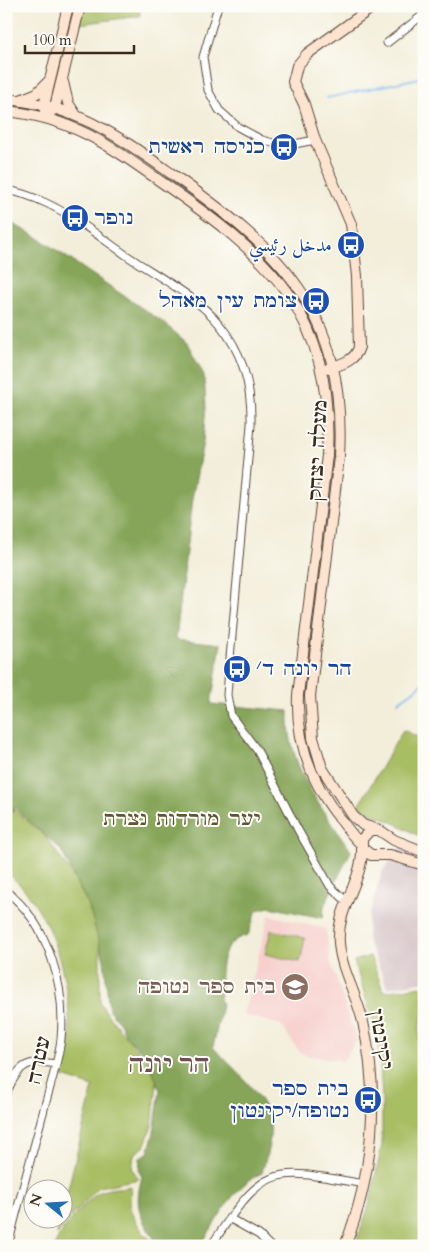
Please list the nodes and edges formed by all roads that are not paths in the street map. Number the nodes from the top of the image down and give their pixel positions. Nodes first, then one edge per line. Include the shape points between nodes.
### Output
1 (68, 6) edge
2 (80, 6) edge
3 (218, 6) edge
4 (374, 6) edge
5 (424, 14) edge
6 (387, 43) dead end
7 (62, 79) junction
8 (50, 80) junction
9 (6, 99) edge
10 (19, 100) junction
11 (44, 105) junction
12 (55, 107) junction
13 (6, 111) edge
14 (77, 115) junction
15 (47, 118) junction
16 (315, 140) junction
17 (6, 190) edge
18 (334, 366) junction
19 (322, 369) junction
20 (383, 833) junction
21 (362, 846) junction
22 (424, 852) edge
23 (378, 855) junction
24 (424, 865) edge
25 (6, 891) edge
26 (348, 900) junction
27 (56, 1064) junction
28 (6, 1094) edge
29 (364, 1184) junction
30 (229, 1218) junction
31 (8, 1246) edge
32 (211, 1246) edge
33 (270, 1246) edge
34 (345, 1246) edge

1 - 8 street
2 - 7 street
3 - 16 street via 203,57 208,90 220,110 238,127 262,140 284,146
4 - 16 street via 307,54 297,66 293,82
5 - 6 street
7 - 12 street
7 - 14 street via 68,103
8 - 10 street via 37,93
8 - 11 street
9 - 10 street, מעלה יצחק
10 - 11 street, מעלה יצחק
11 - 12 street, מעלה יצחק
11 - 15 street
12 - 14 street, מעלה יצחק
12 - 15 street
13 - 15 street, מעלה יצחק
14 - 18 street, מעלה יצחק via 113,133 159,165 266,247 310,305
15 - 19 street, מעלה יצחק via 106,143 242,241 296,306 312,338
16 - 18 street via 351,224 357,276 358,353 350,361
17 - 26 street via 33,197 62,212 184,294 220,325 237,354 250,392 251,425 227,695 230,716 257,750 330,886
18 - 19 street
18 - 20 street, מעלה יצחק via 340,408 339,456 310,696 311,728 318,759 333,787 358,821
19 - 21 street, מעלה יצחק via 328,409 327,456 298,695 298,718 303,751 311,774 336,814
20 - 21 street via 366,832
20 - 22 street, מעלה יצחק
20 - 23 street via 388,845
21 - 23 street via 371,855
21 - 26 street, יקינטון via 362,866
23 - 24 street via 390,855
23 - 26 street, יקינטון
25 - 27 street, עטרה via 28,913 54,965 62,1016
26 - 29 street, יקינטון via 340,924 339,944 363,1022 371,1079 371,1134
27 - 28 street via 32,1062 24,1066
27 - 31 street, עטרה
29 - 30 street via 315,1175 284,1174 262,1181 253,1188
29 - 34 street, יקינטון
30 - 32 street
30 - 33 street via 259,1234

